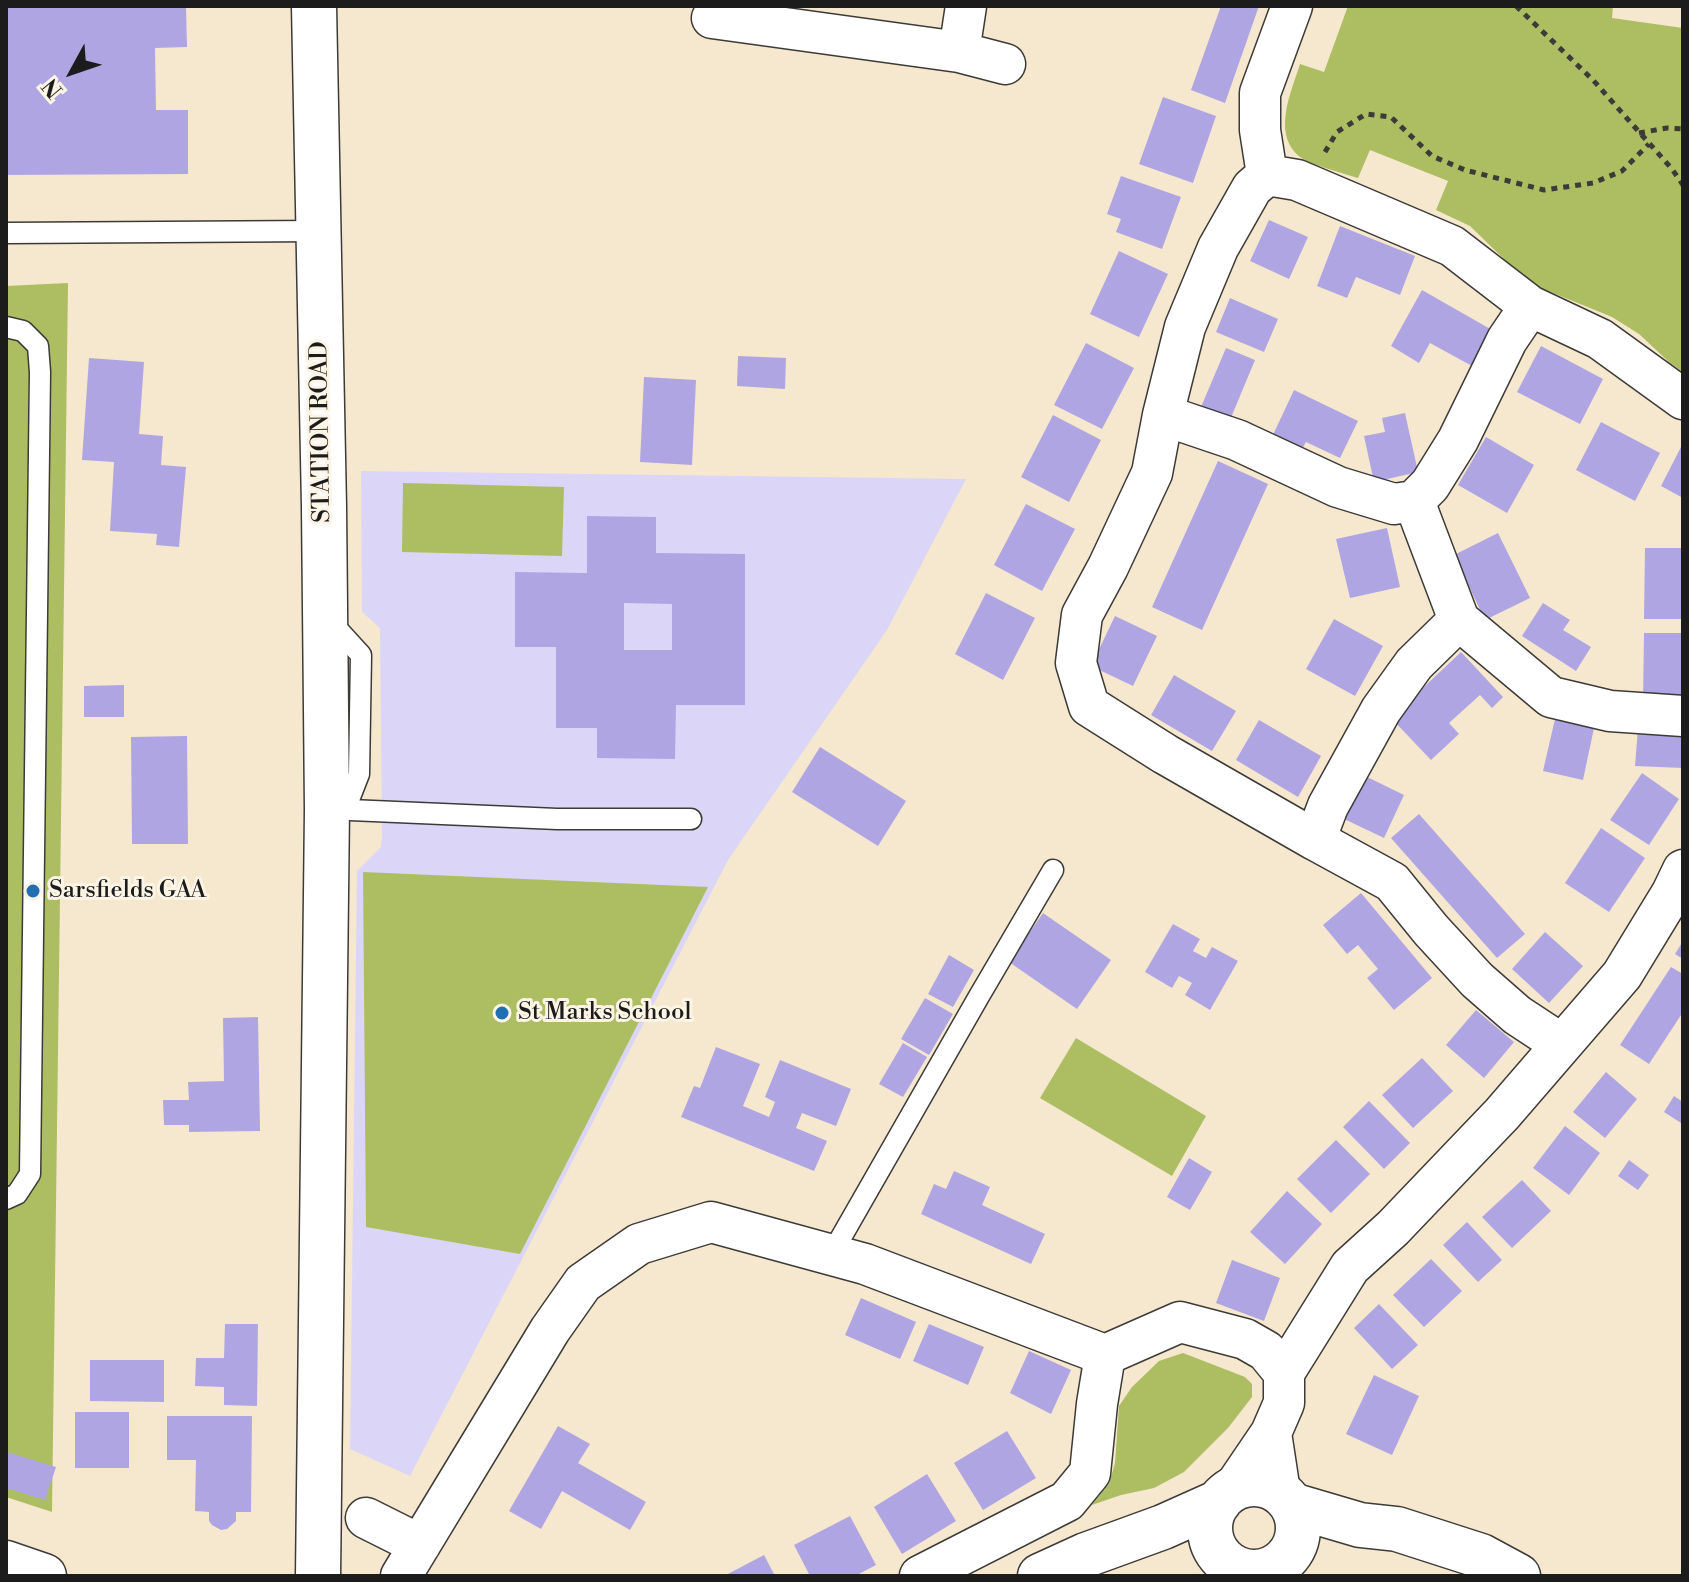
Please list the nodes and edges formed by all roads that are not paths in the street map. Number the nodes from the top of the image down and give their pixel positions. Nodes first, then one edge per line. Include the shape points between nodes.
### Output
1 (314, 6) edge
2 (966, 6) edge
3 (1292, 6) edge
4 (712, 18) dead end
5 (959, 52) junction
6 (1005, 64) dead end
7 (1267, 175) junction
8 (319, 231) junction
9 (6, 233) edge
10 (1530, 306) junction
11 (6, 327) edge
12 (1683, 399) edge
13 (1163, 415) junction
14 (1414, 501) junction
15 (1459, 620) junction
16 (1683, 716) edge
17 (336, 809) junction
18 (691, 819) dead end
19 (1315, 840) junction
20 (1053, 870) dead end
21 (1683, 870) edge
22 (1561, 1044) junction
23 (6, 1199) edge
24 (831, 1255) junction
25 (1105, 1355) junction
26 (1284, 1373) junction
27 (1271, 1433) junction
28 (1226, 1495) junction
29 (1286, 1498) junction
30 (366, 1518) dead end
31 (1360, 1525) junction
32 (1163, 1527) junction
33 (410, 1560) edge
34 (6, 1563) edge
35 (1250, 1564) edge
36 (44, 1576) edge
37 (318, 1576) edge
38 (920, 1576) edge
39 (1040, 1576) edge
40 (1518, 1576) edge

1 - 8 main road, STATION ROAD
2 - 5 street
3 - 7 street via 1260,93
4 - 5 street
5 - 6 street
7 - 10 street via 1308,184 1452,246
7 - 13 street via 1252,188 1218,248 1185,327
8 - 9 lane
8 - 17 main road, STATION ROAD via 325,616
10 - 12 street via 1600,339
10 - 14 street via 1507,340 1458,440
11 - 23 lane via 23,331 38,346 40,372 30,1174 17,1194
13 - 14 street via 1237,440 1338,487 1394,504
13 - 19 street via 1152,473 1082,615 1076,663 1089,706
14 - 15 street
15 - 16 street via 1551,697 1610,711
15 - 19 street via 1414,664 1381,710
17 - 18 lane
17 - 37 main road, STATION ROAD via 325,858
19 - 22 street via 1392,882 1477,980
20 - 24 lane
21 - 22 street via 1622,975
22 - 26 street via 1491,1125 1350,1267
24 - 25 street
24 - 33 street via 711,1222 639,1244 594,1275 550,1330
25 - 26 street via 1180,1322 1245,1339 1266,1351
25 - 38 street via 1090,1473 1067,1501
26 - 27 street via 1284,1403
27 - 28 street
27 - 29 street
28 - 29 main road via 1257,1484
28 - 32 main road
28 - 35 main road via 1213,1512 1211,1537
29 - 31 main road
29 - 35 main road via 1299,1528 1297,1540
30 - 33 street
31 - 35 main road
31 - 40 main road via 1397,1529 1481,1556
32 - 35 main road
32 - 39 main road
34 - 36 main road

